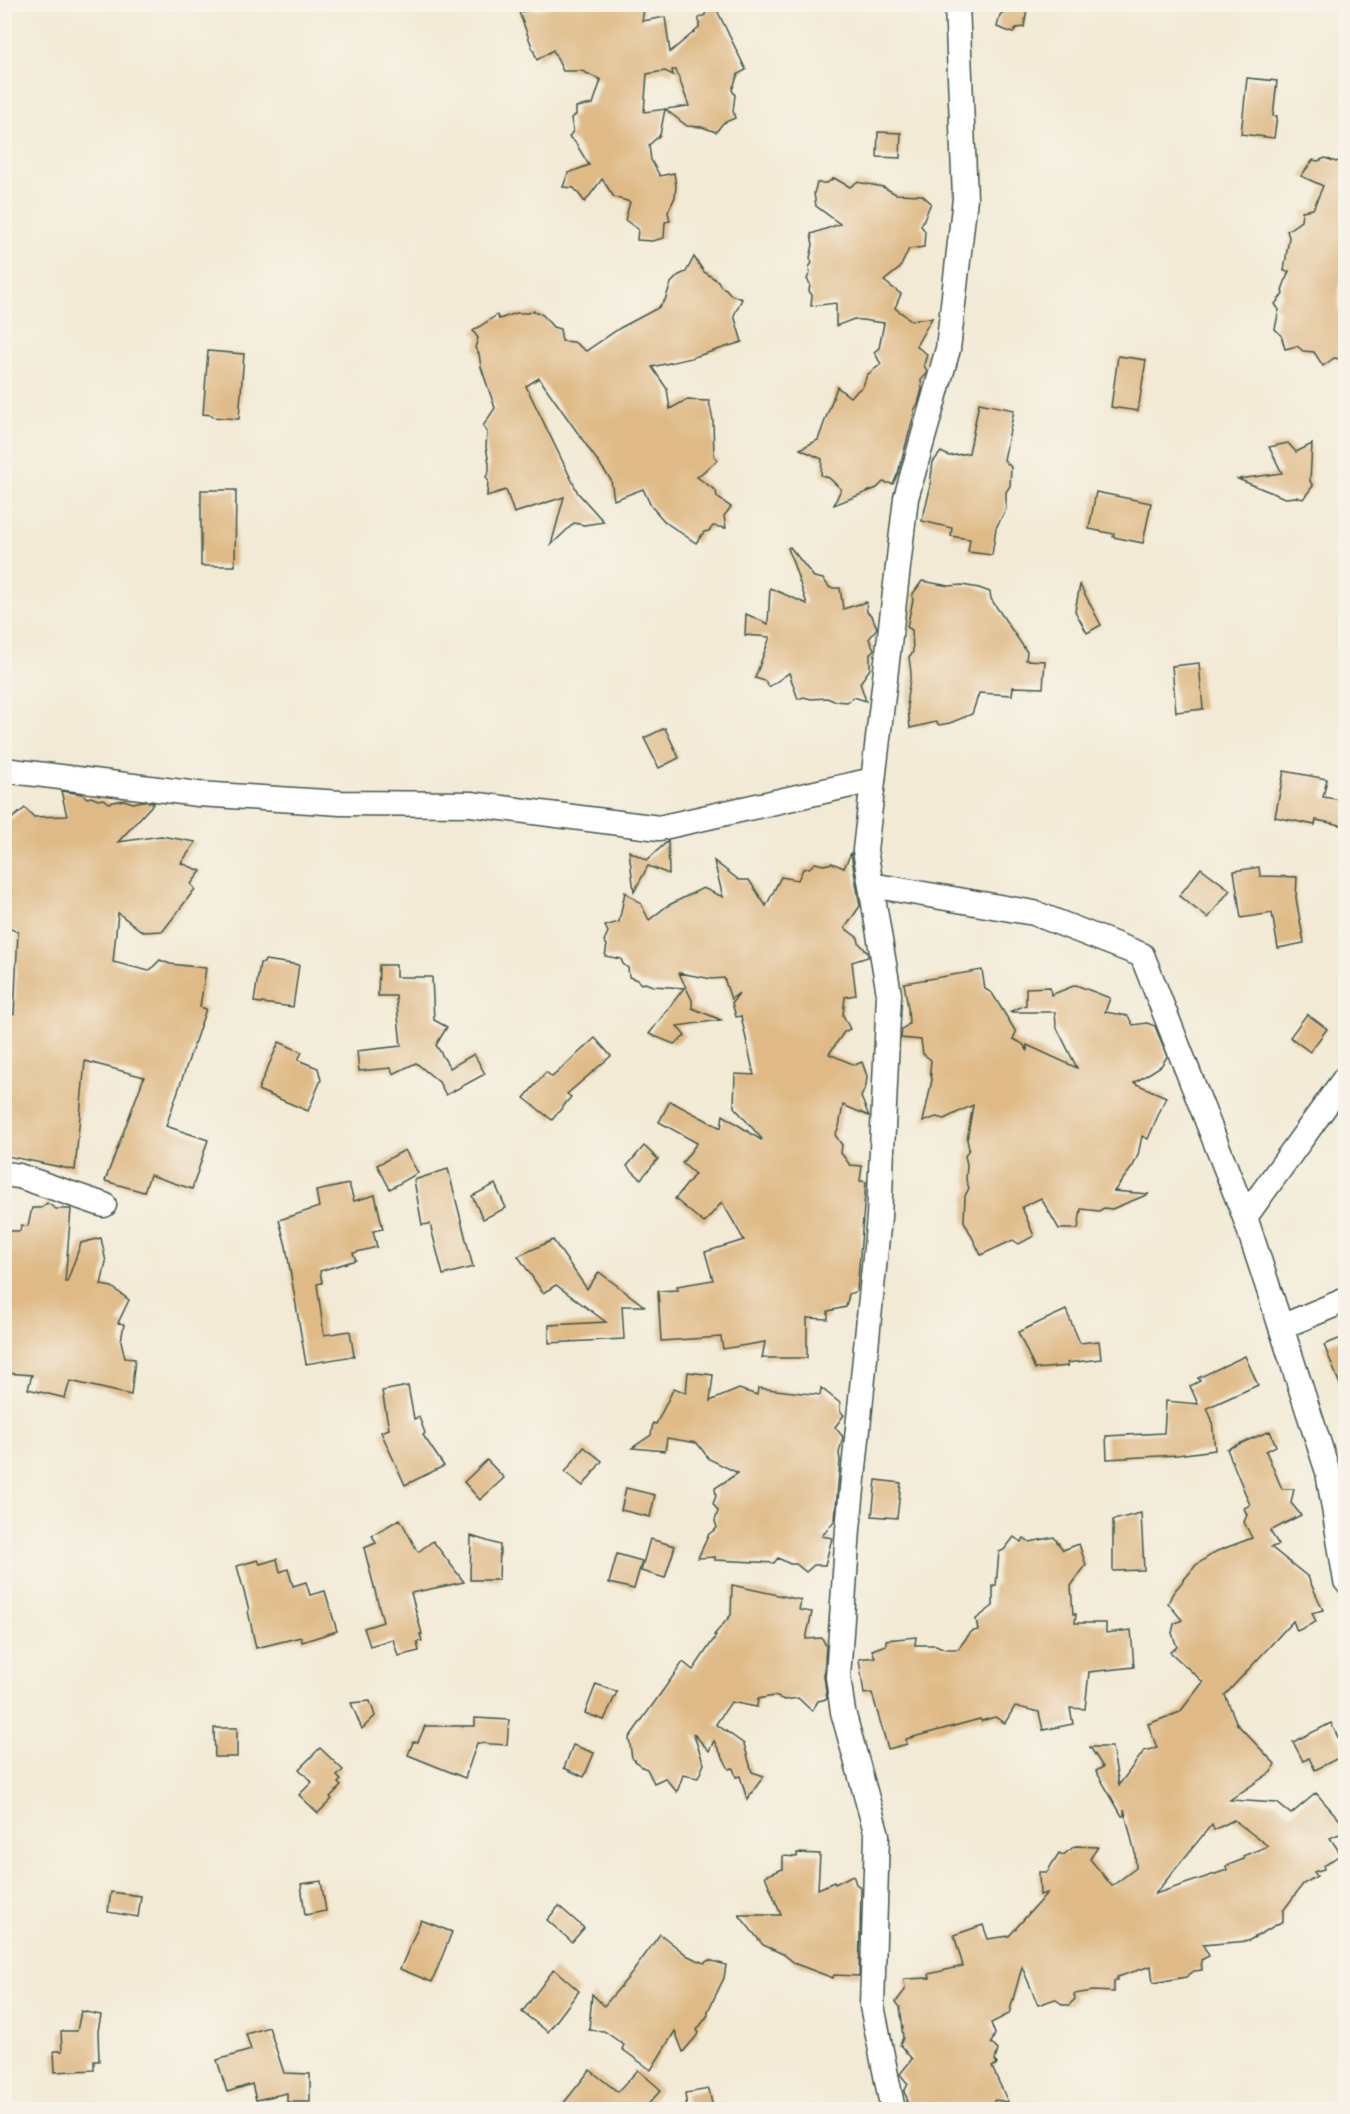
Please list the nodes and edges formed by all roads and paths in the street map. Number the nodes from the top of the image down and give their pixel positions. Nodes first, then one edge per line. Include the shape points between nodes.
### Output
1 (957, 4) edge
2 (4, 770) edge
3 (873, 780) junction
4 (871, 885) junction
5 (1346, 1077) edge
6 (4, 1174) edge
7 (104, 1206) dead end
8 (1245, 1217) junction
9 (1346, 1300) edge
10 (1281, 1328) junction
11 (1346, 1581) edge
12 (893, 2109) edge

1 - 3 street via 965,198 948,348 906,498
2 - 3 street via 198,794 341,803 471,804 659,828
3 - 4 street via 865,850
4 - 8 street via 1034,914 1142,956
4 - 12 street via 889,994 879,1217 838,1677 843,1713 877,1835 872,2006
5 - 8 street
6 - 7 street
8 - 10 street
9 - 10 street
10 - 11 street via 1328,1472

